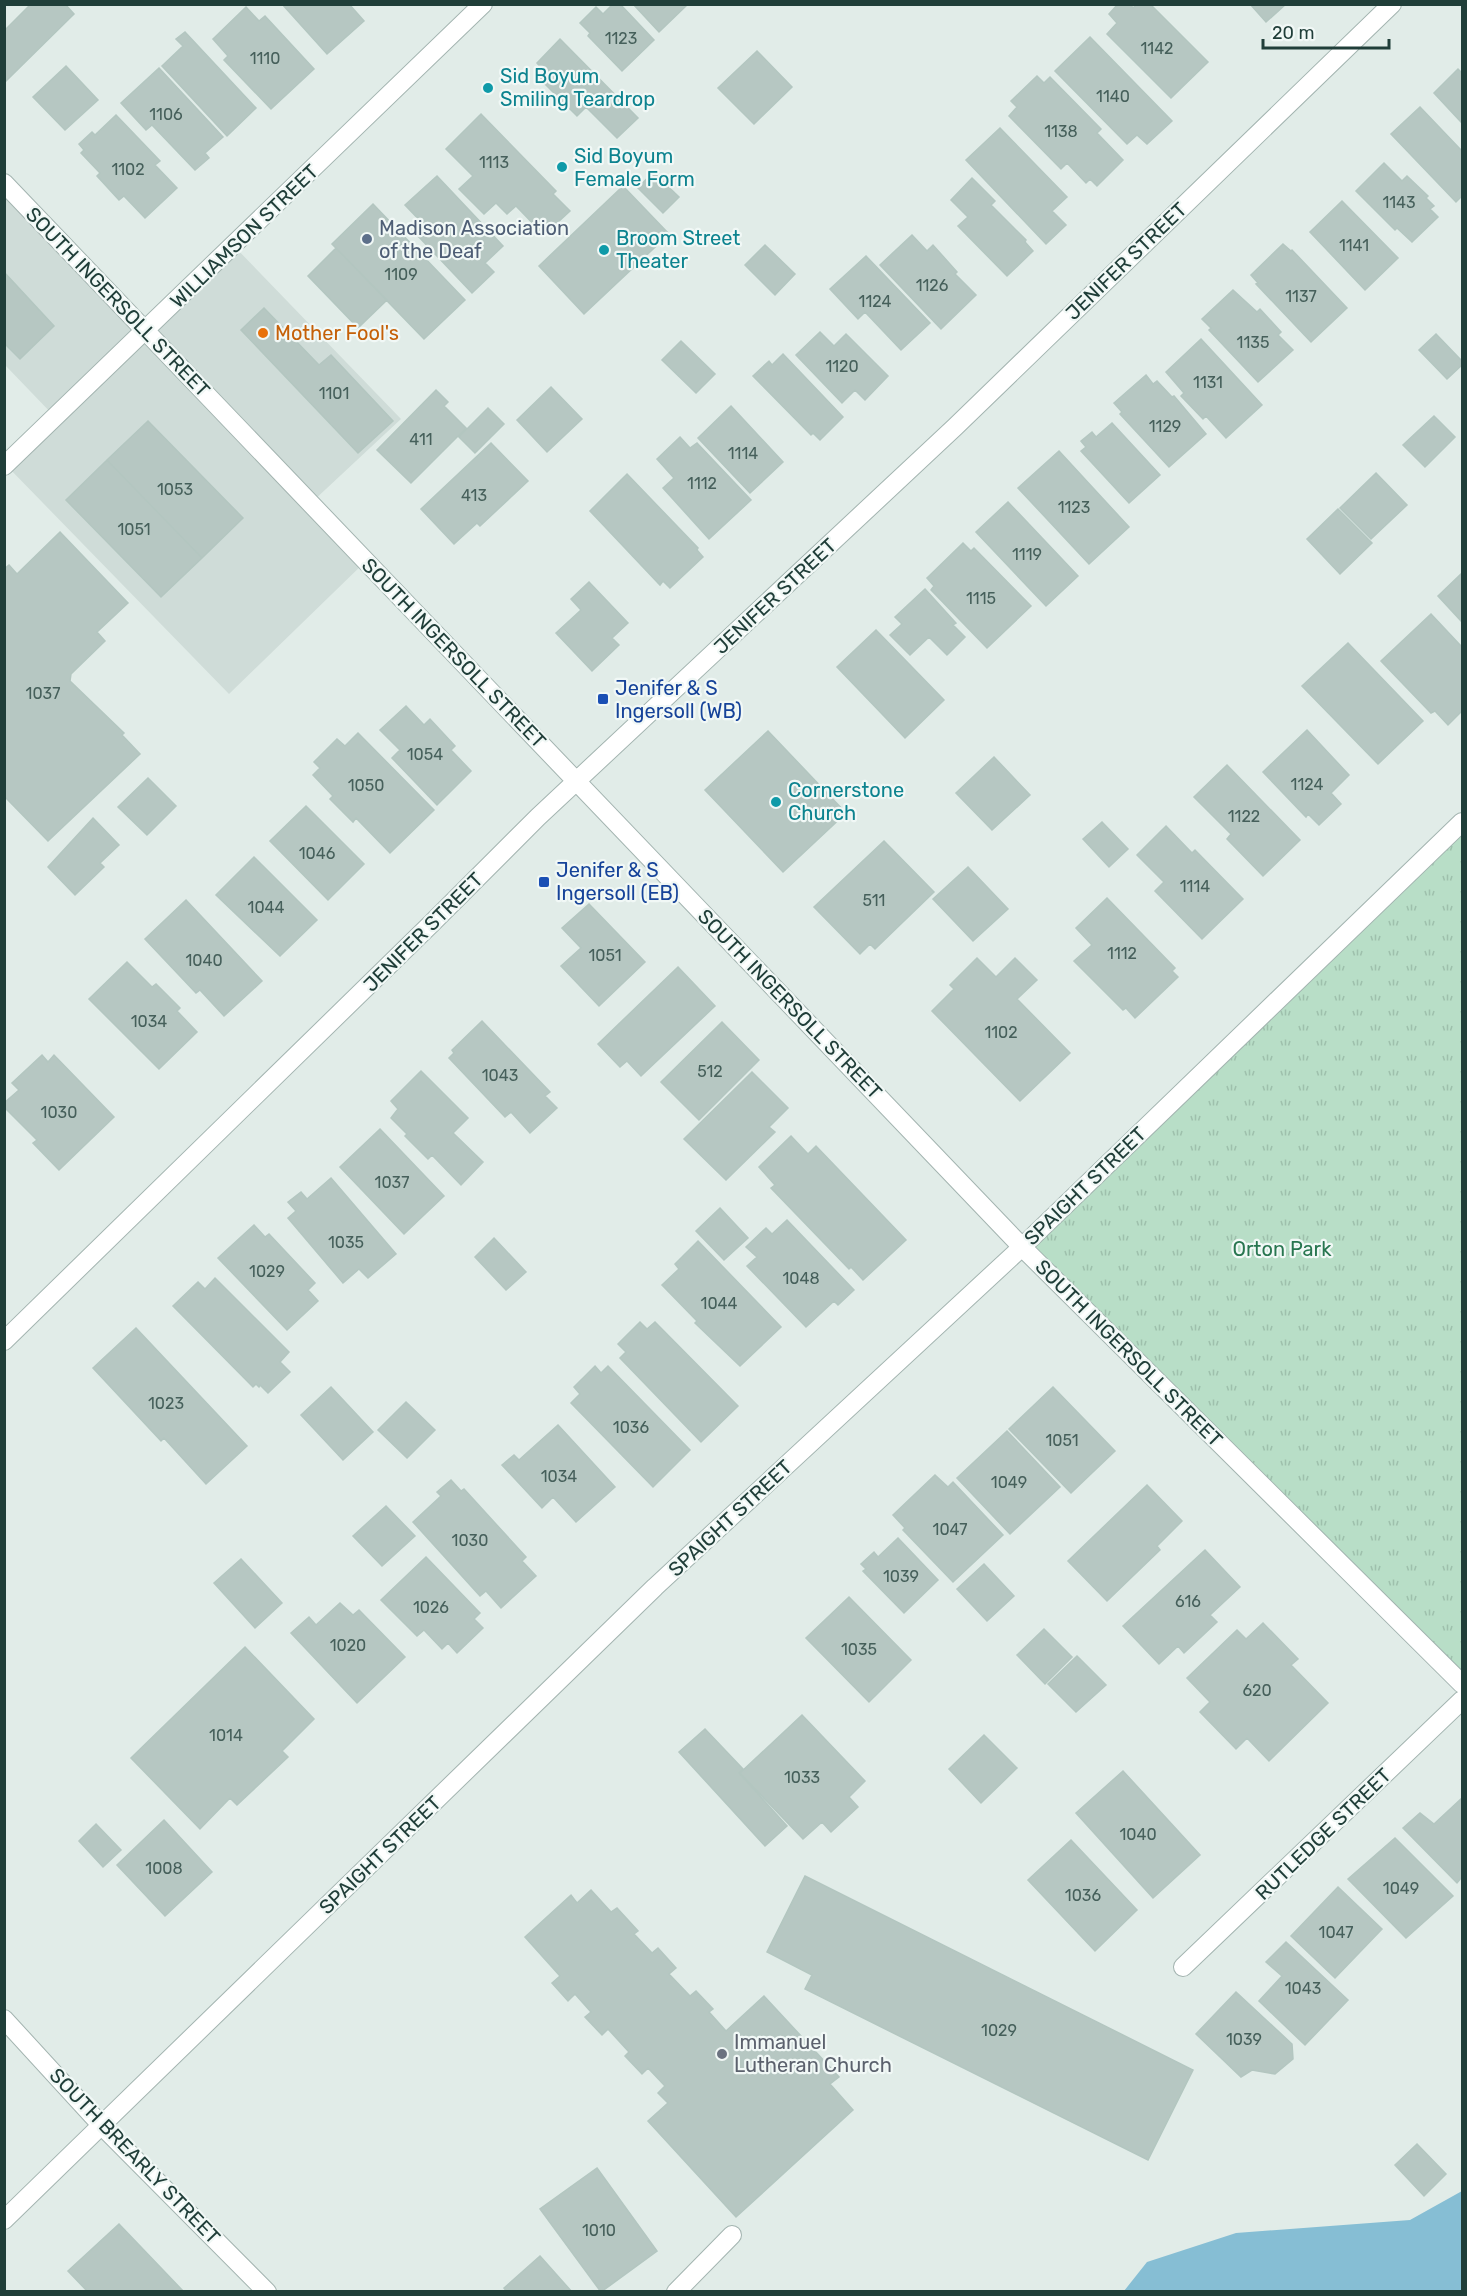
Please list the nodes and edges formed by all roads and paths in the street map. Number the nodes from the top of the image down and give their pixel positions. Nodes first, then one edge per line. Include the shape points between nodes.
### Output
1 (483, 4) edge
2 (1392, 4) edge
3 (4, 183) edge
4 (146, 331) junction
5 (4, 466) edge
6 (577, 782) junction
7 (1462, 822) edge
8 (1022, 1247) junction
9 (4, 1341) edge
10 (1462, 1684) edge
11 (1462, 1700) edge
12 (1183, 1967) dead end
13 (4, 2019) edge
14 (102, 2126) junction
15 (4, 2220) edge
16 (732, 2235) dead end
17 (267, 2292) edge
18 (676, 2292) edge

1 - 4 street, WILLIAMSON STREET
2 - 6 street, JENIFER STREET via 938,443
3 - 4 street, SOUTH INGERSOLL STREET
4 - 5 street, WILLIAMSON STREET
4 - 6 street, SOUTH INGERSOLL STREET
6 - 8 street, SOUTH INGERSOLL STREET
6 - 9 street, JENIFER STREET
7 - 8 street, SPAIGHT STREET
8 - 10 street, SOUTH INGERSOLL STREET
8 - 14 street, SPAIGHT STREET via 655,1587
11 - 12 street, RUTLEDGE STREET
13 - 14 street, SOUTH BREARLY STREET
14 - 15 street, SPAIGHT STREET
14 - 17 street, SOUTH BREARLY STREET
16 - 18 street

